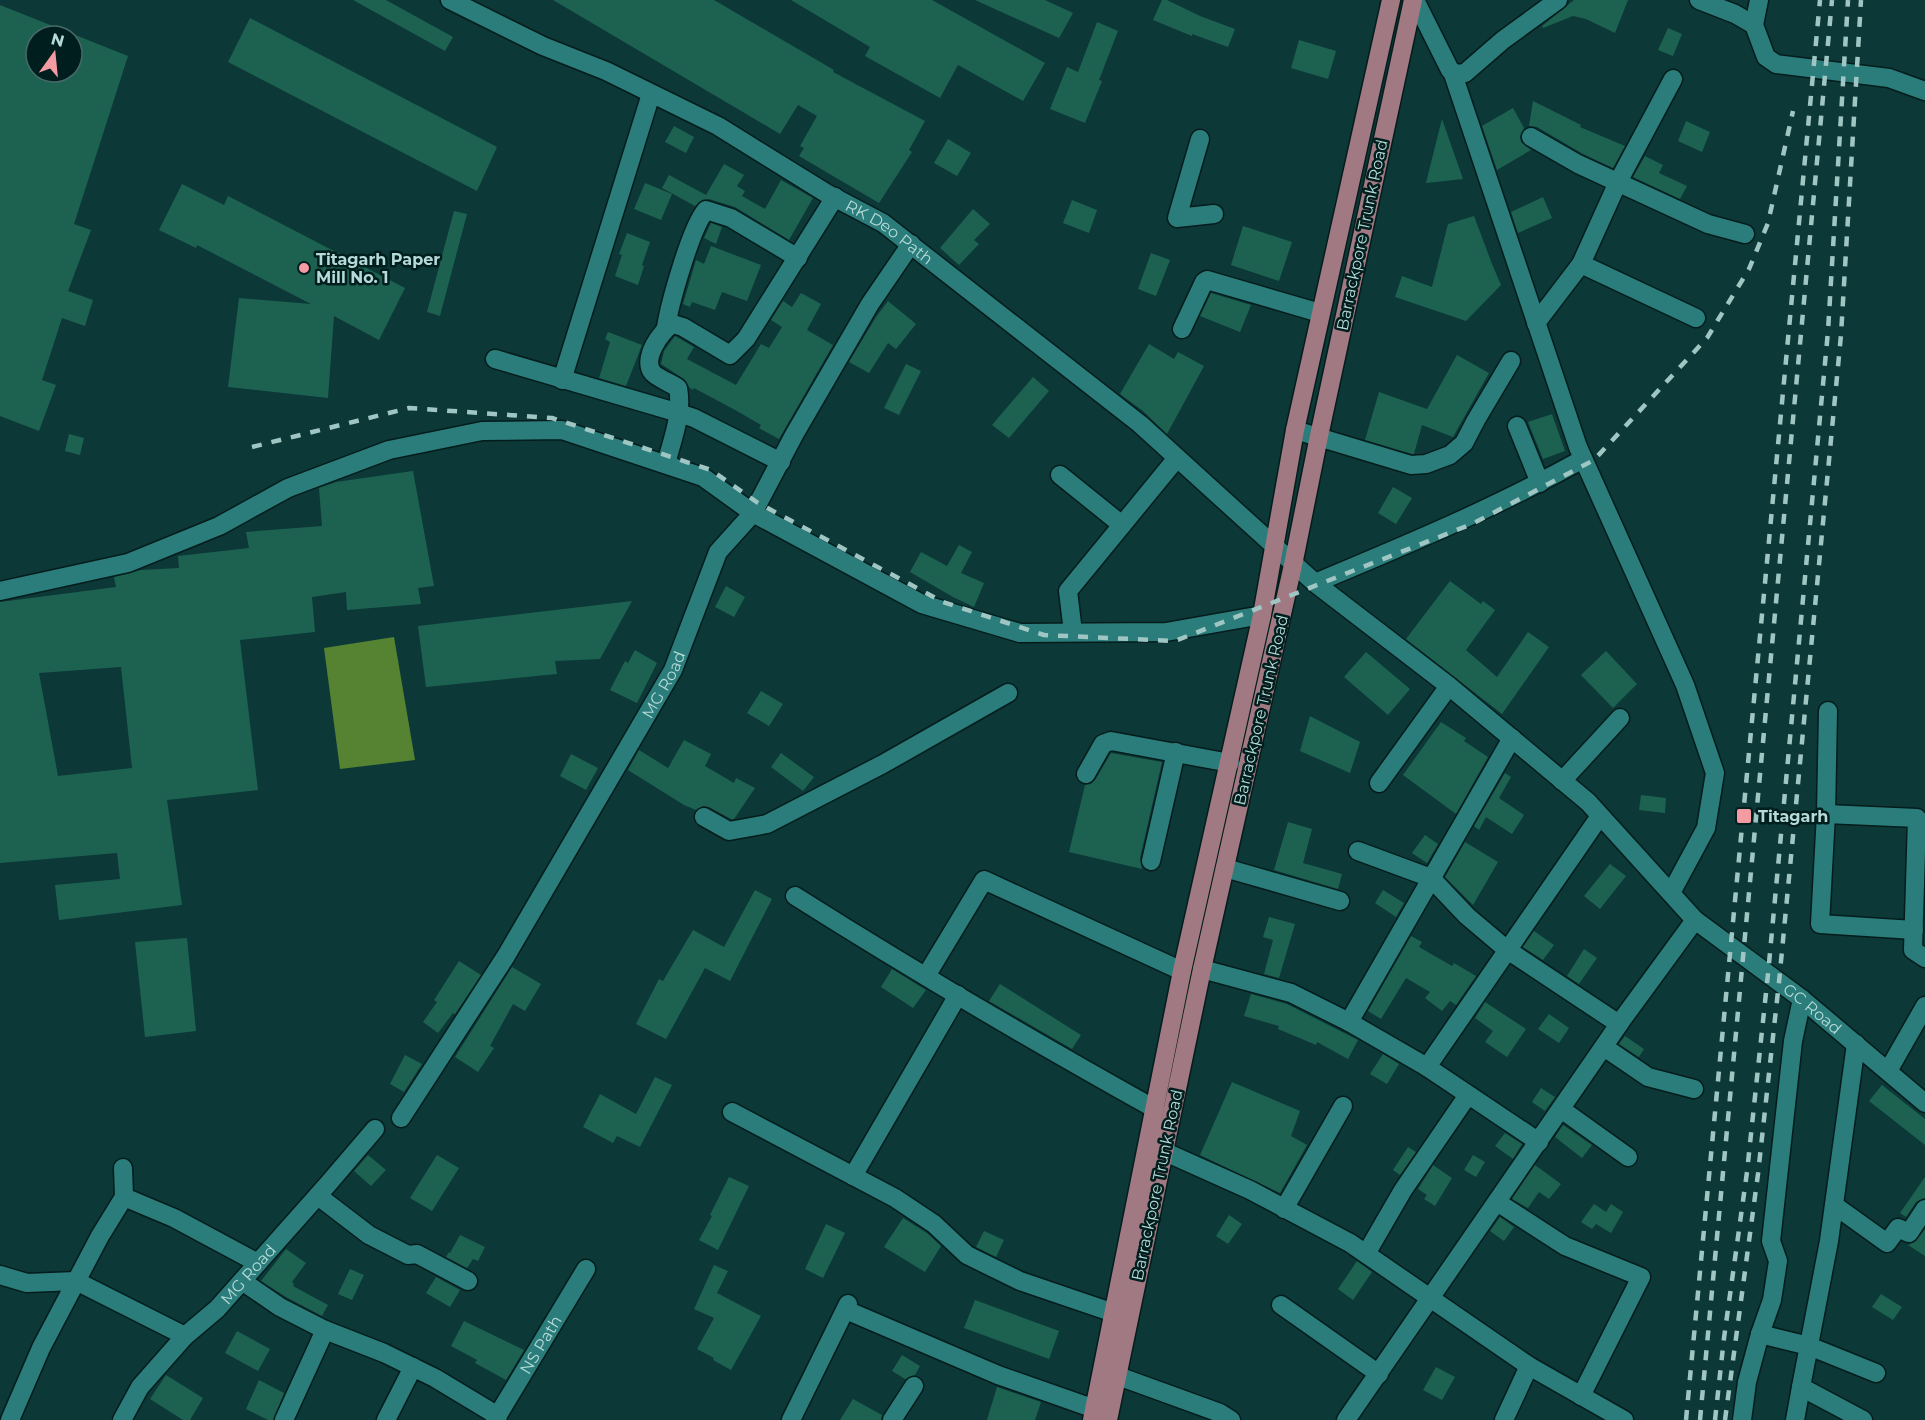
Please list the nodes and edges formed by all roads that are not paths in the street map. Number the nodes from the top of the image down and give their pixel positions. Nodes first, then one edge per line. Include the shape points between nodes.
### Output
1 (450, 0) edge
2 (1391, 0) edge
3 (1414, 0) edge
4 (1558, 0) edge
5 (1699, 0) edge
6 (1759, 0) edge
7 (1720, 4) edge
8 (1754, 25) junction
9 (1453, 74) junction
10 (1673, 79) dead end
11 (1925, 91) edge
12 (651, 94) junction
13 (1532, 137) dead end
14 (1200, 139) dead end
15 (1618, 182) junction
16 (835, 197) junction
17 (1214, 214) dead end
18 (1745, 234) dead end
19 (911, 244) junction
20 (798, 258) junction
21 (1581, 264) junction
22 (1320, 313) junction
23 (1696, 318) dead end
24 (1536, 323) junction
25 (666, 327) junction
26 (1182, 329) dead end
27 (495, 359) dead end
28 (1511, 361) dead end
29 (562, 380) junction
30 (680, 413) junction
31 (1517, 426) dead end
32 (1295, 430) junction
33 (1319, 436) junction
34 (1177, 458) junction
35 (1583, 459) junction
36 (781, 462) junction
37 (666, 465) junction
38 (1060, 475) dead end
39 (1540, 483) junction
40 (753, 513) junction
41 (1122, 525) junction
42 (1275, 548) junction
43 (1293, 564) junction
44 (1315, 583) junction
45 (0, 591) edge
46 (1262, 615) junction
47 (1072, 632) junction
48 (1449, 686) junction
49 (1008, 693) dead end
50 (1828, 711) dead end
51 (1620, 718) dead end
52 (1512, 738) junction
53 (1176, 752) junction
54 (1230, 763) junction
55 (1086, 774) dead end
56 (1562, 781) junction
57 (1379, 783) dead end
58 (1826, 814) junction
59 (1600, 816) junction
60 (704, 817) dead end
61 (1358, 851) dead end
62 (1151, 861) dead end
63 (1225, 868) junction
64 (1431, 878) junction
65 (1671, 893) junction
66 (795, 896) dead end
67 (1340, 901) dead end
68 (1695, 920) junction
69 (1914, 930) junction
70 (1506, 949) junction
71 (1925, 958) edge
72 (1202, 969) junction
73 (1182, 971) junction
74 (926, 976) junction
75 (958, 994) junction
76 (1802, 999) junction
77 (1925, 1006) edge
78 (1349, 1022) junction
79 (1620, 1024) junction
80 (1856, 1044) junction
81 (1604, 1047) junction
82 (1427, 1067) junction
83 (1888, 1071) junction
84 (1694, 1089) dead end
85 (1468, 1095) junction
86 (1925, 1103) edge
87 (1343, 1106) dead end
88 (1155, 1109) junction
89 (1561, 1109) junction
90 (732, 1112) dead end
91 (401, 1118) dead end
92 (375, 1129) dead end
93 (1539, 1142) junction
94 (1163, 1151) junction
95 (1628, 1157) dead end
96 (123, 1168) dead end
97 (853, 1176) junction
98 (318, 1196) junction
99 (124, 1197) junction
100 (1497, 1202) junction
101 (1834, 1205) junction
102 (1284, 1209) junction
103 (1925, 1209) edge
104 (1366, 1254) junction
105 (258, 1263) junction
106 (586, 1269) dead end
107 (0, 1275) edge
108 (76, 1281) junction
109 (242, 1281) junction
110 (468, 1281) dead end
111 (1430, 1296) junction
112 (1281, 1305) dead end
113 (1114, 1312) junction
114 (325, 1330) junction
115 (1760, 1334) junction
116 (185, 1336) junction
117 (1809, 1346) junction
118 (1529, 1366) junction
119 (413, 1367) junction
120 (1379, 1374) junction
121 (1876, 1374) dead end
122 (1118, 1376) junction
123 (914, 1386) dead end
124 (1801, 1387) junction
125 (1581, 1396) junction
126 (1098, 1416) edge
127 (497, 1418) edge
128 (9, 1420) edge
129 (122, 1420) edge
130 (284, 1420) edge
131 (386, 1420) edge
132 (791, 1420) edge
133 (892, 1420) edge
134 (1231, 1420) edge
135 (1346, 1420) edge
136 (1504, 1420) edge
137 (1624, 1420) edge
138 (1742, 1420) edge
139 (1795, 1420) edge
140 (1863, 1420) edge

1 - 12 street, RK Deo Path
2 - 22 main road, Barrackpore Trunk Road
3 - 9 street
3 - 33 main road, Barrackpore Trunk Road
4 - 9 street via 1465,73
5 - 7 street
6 - 8 street
7 - 8 street
8 - 11 street via 1766,57 1776,64 1889,78
9 - 24 street
10 - 15 street
12 - 16 street, RK Deo Path via 718,126
12 - 29 street
13 - 15 street
14 - 17 street via 1177,218
15 - 18 street via 1708,224
15 - 21 street
16 - 19 street, RK Deo Path via 883,223
16 - 20 street
19 - 34 street, RK Deo Path via 1140,424
19 - 36 street, MG Road via 870,304
20 - 25 street via 746,339 730,355 682,327
20 - 25 street via 731,218 706,210 674,292
21 - 23 street
21 - 24 street
22 - 26 street via 1207,280
22 - 32 main road, Barrackpore Trunk Road
24 - 35 street
25 - 30 street via 649,366 653,373 678,388
27 - 29 street
28 - 33 street via 1464,443 1450,455 1411,465
29 - 30 street
30 - 36 street
30 - 37 street
31 - 39 street
32 - 33 street
32 - 42 main road, Barrackpore Trunk Road
33 - 43 main road, Barrackpore Trunk Road
34 - 41 street
34 - 42 street, RK Deo Path
35 - 39 street
35 - 65 street via 1685,685 1715,773 1706,828
36 - 40 street, MG Road
37 - 40 street via 703,477
37 - 45 street via 562,430 482,431 379,454 288,488 219,526 128,563
38 - 41 street
39 - 44 street
40 - 47 street via 922,604 1020,633
40 - 91 street, MG Road via 718,552 673,670 506,956
41 - 47 street via 1068,591
42 - 43 street, RK Deo Path
42 - 46 main road, Barrackpore Trunk Road
43 - 44 street, RK Deo Path
43 - 63 main road, Barrackpore Trunk Road
44 - 48 street, RK Deo Path
46 - 47 street via 1166,632
46 - 54 main road, Barrackpore Trunk Road
48 - 52 street, RK Deo Path
48 - 57 street
49 - 60 street via 767,824 729,831
50 - 58 street
51 - 56 street
52 - 56 street, GC Road
52 - 64 street
53 - 54 street
53 - 55 street via 1106,742
53 - 62 street
54 - 73 main road, Barrackpore Trunk Road
56 - 59 street, GC Road
58 - 69 street via 1917,818
58 - 69 street via 1820,924
59 - 65 street, GC Road
59 - 70 street
61 - 64 street
63 - 67 street
63 - 72 main road, Barrackpore Trunk Road
64 - 70 street
64 - 78 street
65 - 68 street, GC Road
66 - 74 street
68 - 76 street, GC Road
68 - 79 street
69 - 71 street via 1913,950
70 - 79 street
70 - 82 street
72 - 78 street via 1291,993
72 - 94 main road, Barrackpore Trunk Road
73 - 74 street via 984,880
73 - 88 main road, Barrackpore Trunk Road
74 - 75 street
75 - 88 street
75 - 97 street
76 - 80 street, GC Road
76 - 115 street via 1792,1041 1771,1241 1778,1261 1772,1300
77 - 83 street
78 - 82 street
79 - 81 street
80 - 83 street, GC Road
80 - 101 street
81 - 84 street via 1648,1077
81 - 89 street
82 - 85 street
83 - 86 street, GC Road
85 - 93 street
85 - 104 street via 1403,1190
87 - 102 street
88 - 113 main road, Barrackpore Trunk Road
89 - 93 street
89 - 95 street
90 - 97 street
92 - 98 street, MG Road
93 - 100 street
94 - 102 street
94 - 122 main road, Barrackpore Trunk Road
96 - 99 street
97 - 113 street via 934,1224 967,1255 1020,1281
98 - 105 street, MG Road
98 - 110 street via 369,1235
99 - 105 street via 174,1218
99 - 108 street
100 - 111 street
100 - 125 street via 1565,1246 1641,1277
101 - 103 street via 1887,1243 1898,1228 1910,1233
101 - 117 street
102 - 104 street
104 - 111 street
105 - 109 street, MG Road
106 - 127 street, NS Path
107 - 108 street via 27,1283
108 - 116 street
108 - 128 street
109 - 114 street via 280,1307
109 - 116 street, MG Road
111 - 118 street
111 - 120 street
112 - 120 street
113 - 126 main road, Barrackpore Trunk Road
114 - 119 street
114 - 130 street
115 - 117 street
115 - 138 street
116 - 129 street, MG Road via 140,1387
117 - 121 street
117 - 124 street
118 - 125 street
118 - 136 street
119 - 127 street
119 - 131 street
120 - 135 street
122 - 126 main road, Barrackpore Trunk Road
122 - 134 street
123 - 133 street
124 - 139 street
124 - 140 street
125 - 137 street
126 - 132 street via 847,1307

